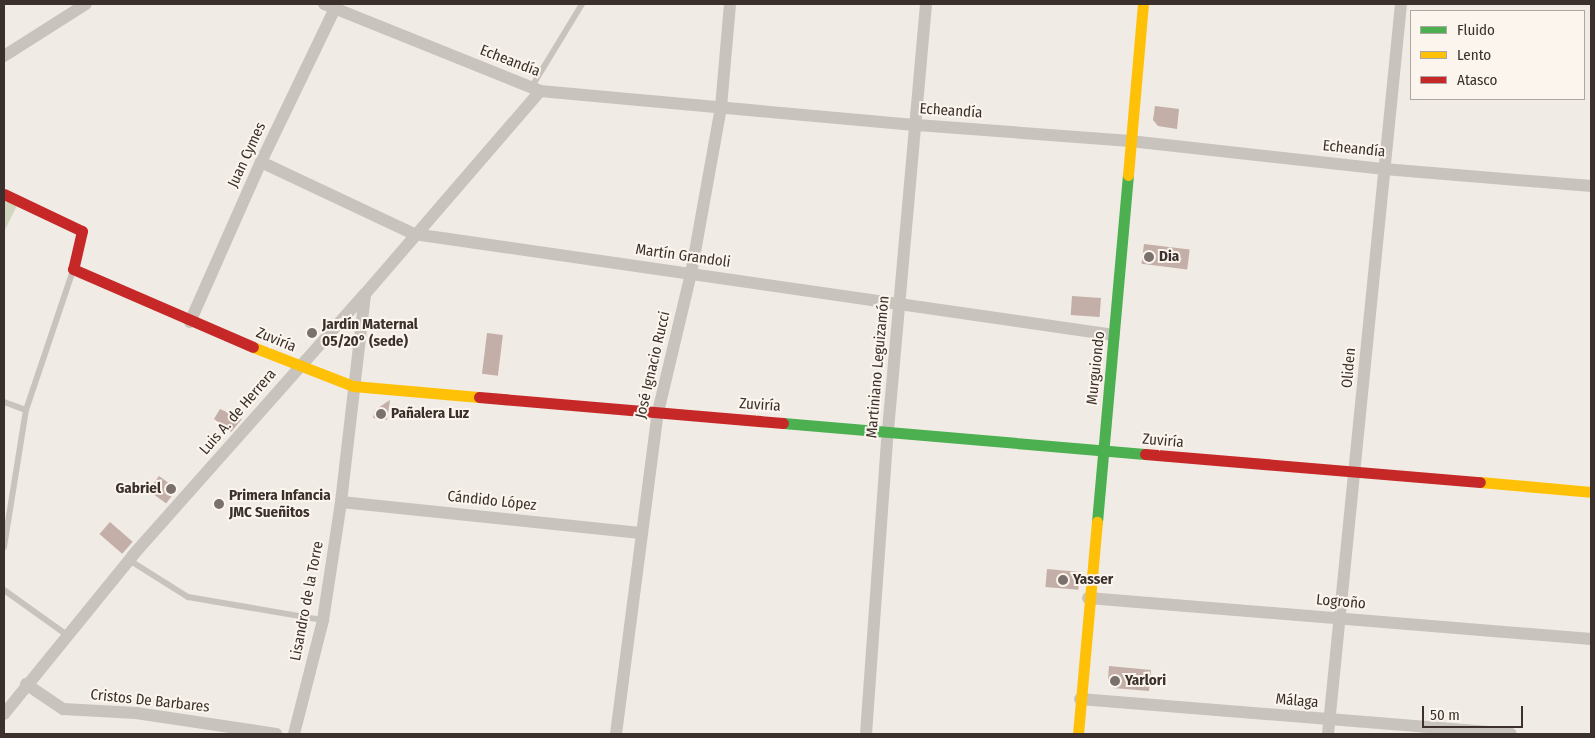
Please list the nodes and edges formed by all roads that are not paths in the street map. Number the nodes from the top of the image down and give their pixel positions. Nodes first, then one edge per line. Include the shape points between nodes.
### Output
1 (86, 4) edge
2 (582, 4) edge
3 (730, 4) edge
4 (926, 4) edge
5 (1143, 4) edge
6 (1402, 4) edge
7 (332, 5) edge
8 (4, 56) edge
9 (536, 89) junction
10 (720, 107) junction
11 (917, 125) junction
12 (1130, 141) junction
13 (261, 162) junction
14 (1384, 169) junction
15 (1591, 186) edge
16 (4, 194) edge
17 (414, 234) junction
18 (73, 269) junction
19 (691, 274) junction
20 (365, 294) junction
21 (899, 304) junction
22 (190, 322) junction
23 (1114, 335) junction
24 (300, 365) junction
25 (353, 386) junction
26 (4, 402) edge
27 (26, 410) junction
28 (658, 412) junction
29 (888, 430) junction
30 (1102, 451) junction
31 (1355, 472) junction
32 (1591, 492) edge
33 (341, 502) junction
34 (640, 534) junction
35 (4, 547) edge
36 (128, 560) junction
37 (4, 590) edge
38 (1088, 598) junction
39 (1341, 619) junction
40 (323, 620) junction
41 (67, 635) junction
42 (1591, 639) edge
43 (26, 684) junction
44 (1080, 699) junction
45 (4, 714) edge
46 (1329, 720) junction
47 (276, 734) edge
48 (294, 734) edge
49 (616, 734) edge
50 (866, 734) edge
51 (1078, 734) edge
52 (1328, 734) edge
53 (1511, 734) edge

1 - 8 street
2 - 9 lane
3 - 10 street, José Ignacio Rucci
4 - 11 street, Martiniano Leguizamón
5 - 12 street, Murguiondo
6 - 14 street, Oliden
7 - 9 street, Echeandía
7 - 13 street, Juan Cymes
9 - 10 street, Echeandía
9 - 17 street, Luis A. de Herrera
10 - 11 street, Echeandía
10 - 19 street, José Ignacio Rucci
11 - 12 street, Echeandía
11 - 21 street, Martiniano Leguizamón
12 - 14 street, Echeandía
12 - 23 street, Murguiondo
13 - 17 street, Martín Grandoli
13 - 22 street, Juan Cymes
14 - 15 street, Echeandía
14 - 31 street, Oliden
16 - 18 street via 82,231
17 - 19 street, Martín Grandoli
17 - 20 street, Luis A. de Herrera
18 - 22 street, Zuviría
18 - 27 lane
19 - 21 street, Martín Grandoli
19 - 28 street, José Ignacio Rucci
20 - 24 street, Luis A. de Herrera
20 - 25 street, Lisandro de la Torre
21 - 23 street, Martín Grandoli
21 - 29 street, Martiniano Leguizamón
22 - 24 street, Zuviría
23 - 30 street, Murguiondo
24 - 25 street, Zuviría
24 - 36 street, Luis A. de Herrera
25 - 28 street, Zuviría
25 - 33 street, Lisandro de la Torre
26 - 27 lane
27 - 35 lane
28 - 29 street, Zuviría
28 - 34 street, José Ignacio Rucci
29 - 30 street, Zuviría
29 - 50 street, Martiniano Leguizamón
30 - 31 street, Zuviría
30 - 38 street, Murguiondo
31 - 32 street, Zuviría
31 - 39 street, Oliden
33 - 34 street, Cándido López
33 - 40 street, Lisandro de la Torre
34 - 49 street, José Ignacio Rucci
36 - 40 lane via 188,597
36 - 41 street, Luis A. de Herrera
37 - 41 lane
38 - 39 street, Logroño
38 - 44 street, Murguiondo
39 - 42 street, Logroño
39 - 46 street, Oliden
40 - 48 street, Lisandro de la Torre
41 - 43 street, Luis A. de Herrera
43 - 45 street, Luis A. de Herrera
43 - 47 street, Cristos De Barbares via 63,709 136,713
44 - 46 street, Málaga
44 - 51 street, Murguiondo
46 - 52 street, Oliden
46 - 53 street, Málaga

